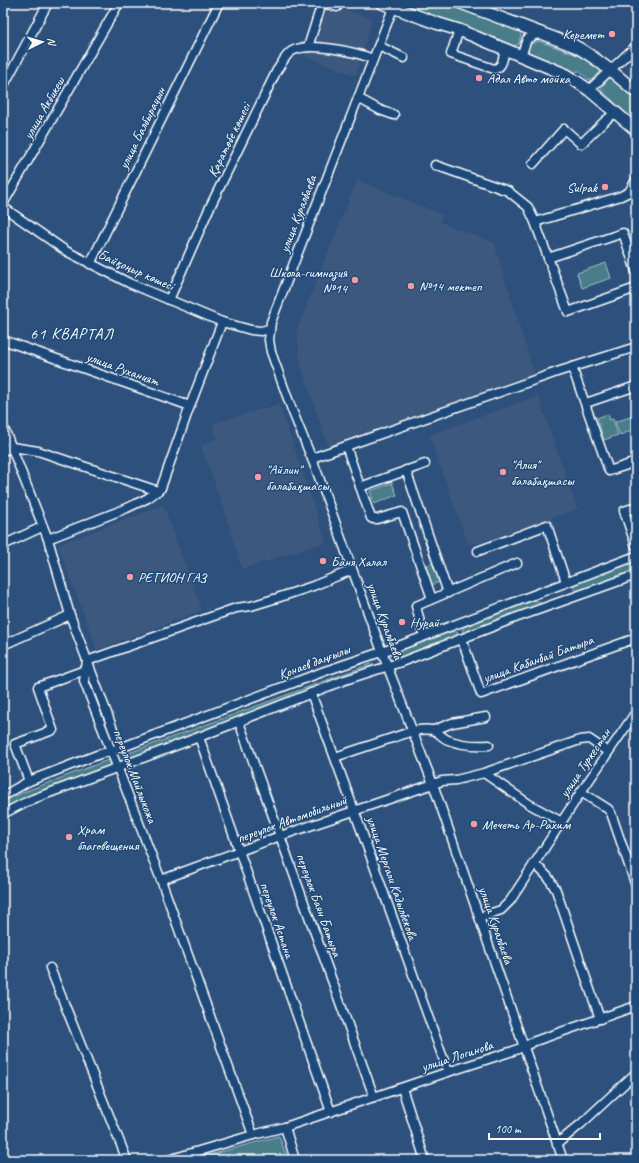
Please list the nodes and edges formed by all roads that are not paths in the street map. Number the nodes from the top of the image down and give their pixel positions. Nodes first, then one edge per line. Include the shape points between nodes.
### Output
1 (48, 3) edge
2 (119, 3) edge
3 (219, 3) edge
4 (322, 3) edge
5 (338, 3) edge
6 (382, 3) edge
7 (461, 3) edge
8 (394, 5) edge
9 (459, 30) junction
10 (543, 34) junction
11 (379, 46) junction
12 (636, 46) edge
13 (308, 47) junction
14 (505, 49) junction
15 (521, 56) junction
16 (404, 58) dead end
17 (373, 59) junction
18 (611, 70) junction
19 (3, 87) edge
20 (589, 90) junction
21 (636, 92) edge
22 (358, 98) junction
23 (616, 112) junction
24 (394, 116) dead end
25 (636, 130) edge
26 (533, 164) dead end
27 (435, 165) dead end
28 (636, 180) edge
29 (3, 205) edge
30 (535, 222) junction
31 (548, 258) junction
32 (90, 264) junction
33 (636, 271) edge
34 (636, 288) edge
35 (169, 300) junction
36 (222, 322) junction
37 (269, 329) junction
38 (3, 340) edge
39 (636, 347) edge
40 (572, 367) junction
41 (636, 386) edge
42 (586, 403) junction
43 (190, 406) junction
44 (3, 426) edge
45 (346, 446) junction
46 (12, 447) junction
47 (3, 451) edge
48 (312, 458) junction
49 (636, 462) edge
50 (425, 464) dead end
51 (406, 470) junction
52 (360, 487) junction
53 (158, 491) junction
54 (636, 508) edge
55 (42, 527) junction
56 (48, 539) junction
57 (3, 545) edge
58 (636, 546) edge
59 (478, 551) dead end
60 (636, 556) edge
61 (517, 563) dead end
62 (352, 570) junction
63 (636, 575) edge
64 (566, 582) junction
65 (448, 592) junction
66 (432, 599) junction
67 (70, 615) junction
68 (425, 636) junction
69 (636, 638) edge
70 (460, 639) junction
71 (3, 645) edge
72 (382, 651) junction
73 (87, 661) junction
74 (387, 666) junction
75 (85, 670) junction
76 (311, 693) junction
77 (636, 712) edge
78 (486, 717) dead end
79 (239, 722) junction
80 (434, 730) junction
81 (413, 731) junction
82 (199, 737) junction
83 (489, 745) dead end
84 (120, 748) junction
85 (111, 750) junction
86 (608, 752) junction
87 (335, 757) junction
88 (118, 768) junction
89 (484, 773) junction
90 (29, 781) junction
91 (433, 784) junction
92 (581, 792) junction
93 (3, 796) edge
94 (354, 810) junction
95 (3, 814) edge
96 (562, 822) junction
97 (280, 836) junction
98 (240, 852) junction
99 (534, 863) junction
100 (161, 880) junction
101 (636, 886) edge
102 (480, 917) junction
103 (50, 968) dead end
104 (636, 1006) edge
105 (600, 1019) junction
106 (524, 1047) junction
107 (448, 1072) junction
108 (636, 1073) edge
109 (402, 1088) junction
110 (374, 1097) junction
111 (331, 1112) junction
112 (285, 1127) junction
113 (253, 1135) junction
114 (557, 1144) junction
115 (127, 1160) edge
116 (168, 1160) edge
117 (295, 1160) edge
118 (425, 1160) edge
119 (563, 1160) edge

1 - 19 street
2 - 29 street, улица Акбикеш
3 - 32 street, улица Балбырауын
4 - 5 street via 337,7
4 - 13 street
6 - 8 main road
7 - 10 main road
8 - 9 main road
8 - 11 street, улица Куралбаева
9 - 14 main road
9 - 14 street via 452,54 497,69
10 - 15 street via 527,38
10 - 18 main road via 575,46
11 - 16 street
11 - 17 street, улица Куралбаева
12 - 18 street
13 - 17 street via 340,49
13 - 35 street, Қаратөбе көшесі via 292,51 277,70 209,210
14 - 15 main road
15 - 20 main road via 567,75
17 - 22 street, улица Куралбаева
18 - 20 street
18 - 21 main road
20 - 23 main road
22 - 24 street
22 - 37 street, улица Куралбаева
23 - 25 main road
23 - 26 street via 580,144 564,130
27 - 30 street via 508,191 528,207
28 - 30 street via 629,192 621,196
29 - 32 street, Байқоңыр көшесі via 66,251
30 - 31 street
31 - 33 street via 623,233
31 - 34 street via 568,312
32 - 35 street, Байқоңыр көшесі
35 - 36 street, Байқоңыр көшесі
36 - 37 street, Байқоңыр көшесі via 251,330
36 - 43 street
37 - 48 street, улица Куралбаева via 272,352
38 - 43 street, улица Руханият
39 - 40 street
40 - 42 street
40 - 45 street
41 - 42 street
42 - 49 street via 609,471
43 - 53 street
44 - 46 street
45 - 48 street
45 - 52 street
46 - 47 street
46 - 53 street via 45,452
46 - 55 street
48 - 62 street, улица Куралбаева
50 - 51 street
51 - 52 street
51 - 65 street
52 - 66 street via 371,518 402,512
53 - 56 street via 127,508
54 - 58 street via 624,511
55 - 56 street
55 - 57 street
56 - 67 street
59 - 64 street via 547,525
60 - 64 street, Қонаев даңғылы
61 - 65 street
62 - 72 street, улица Куралбаева
62 - 73 street via 313,586 251,606 236,608
63 - 70 street, Қонаев даңғылы
64 - 68 street, Қонаев даңғылы
65 - 66 street
66 - 68 street via 416,606
67 - 71 street
67 - 73 street
68 - 72 street, Қонаев даңғылы
69 - 70 street, улица Кабанбай Батыра via 481,694 466,648
70 - 74 street, Қонаев даңғылы
72 - 74 street, улица Куралбаева
72 - 84 street, Қонаев даңғылы
73 - 75 street, переулок Майлыкожа
73 - 84 street
74 - 76 street, Қонаев даңғылы
74 - 81 street, улица Куралбаева
75 - 85 street, переулок Майлыкожа via 84,680
75 - 90 street via 38,687 53,730 15,744
76 - 79 street, Қонаев даңғылы
76 - 87 street, улица Мергали Кадылбекова
77 - 86 street, улица Туркестан
78 - 80 street via 452,723
79 - 82 street, Қонаев даңғылы
79 - 97 street, переулок Баян Батыра
80 - 81 street
80 - 83 street via 446,739 458,743
81 - 87 street
81 - 91 street, улица Куралбаева
82 - 88 street, Қонаев даңғылы
82 - 98 street, переулок Астана
84 - 85 street, Қонаев даңғылы
85 - 88 street, переулок Майлыкожа
85 - 90 street, Қонаев даңғылы
86 - 89 street, переулок Автомобильный via 590,739 585,739
86 - 92 street, улица Туркестан
87 - 94 street, улица Мергали Кадылбекова
88 - 95 street, Қонаев даңғылы via 27,802
88 - 100 street, переулок Майлыкожа
89 - 91 street, переулок Автомобильный
89 - 96 street via 529,804
90 - 93 street, Қонаев даңғылы
91 - 94 street, переулок Автомобильный
91 - 102 street, улица Куралбаева
92 - 96 street, улица Туркестан
92 - 101 street via 611,813
94 - 97 street, переулок Автомобильный
94 - 107 street, улица Мергали Кадылбекова
96 - 99 street, улица Туркестан
97 - 98 street, переулок Автомобильный
97 - 110 street, переулок Баян Батыра
98 - 100 street, переулок Автомобильный
98 - 111 street, переулок Астана
99 - 102 street, улица Туркестан via 505,907
99 - 105 street via 548,877 556,890
100 - 113 street, переулок Майлыкожа
102 - 106 street, улица Куралбаева
103 - 115 street
104 - 105 street, улица Логинова
105 - 106 street, улица Логинова via 535,1040
106 - 107 street, улица Логинова
106 - 114 street, улица Куралбаева
107 - 109 street, улица Логинова
108 - 114 street
109 - 110 street, улица Логинова
109 - 118 street
110 - 111 street, улица Логинова
111 - 112 street, улица Логинова
112 - 113 street, улица Логинова
112 - 117 street
113 - 116 street, улица Логинова
114 - 119 street, улица Куралбаева

